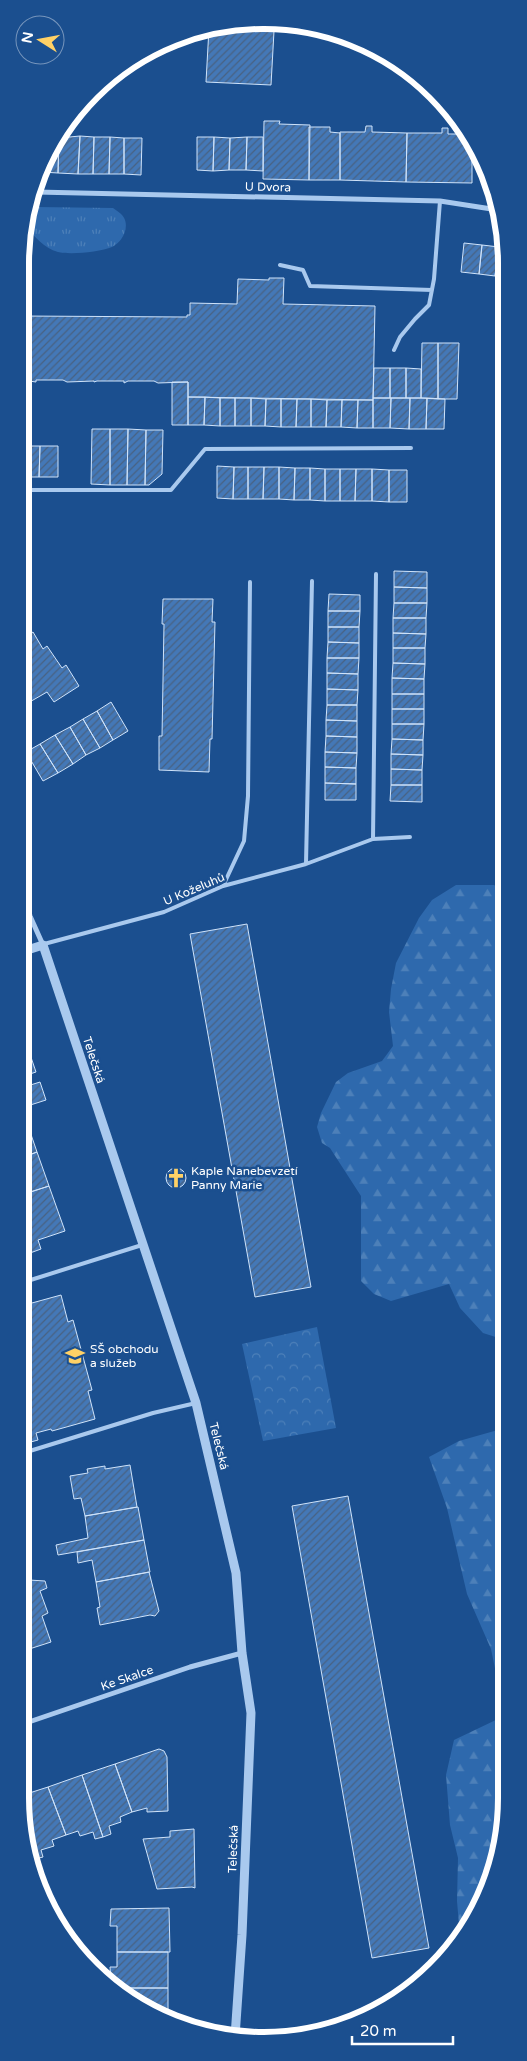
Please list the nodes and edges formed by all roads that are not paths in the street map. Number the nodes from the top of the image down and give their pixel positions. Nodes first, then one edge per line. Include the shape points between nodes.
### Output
1 (40, 192) edge
2 (440, 201) junction
3 (492, 209) edge
4 (280, 265) dead end
5 (432, 290) junction
6 (394, 350) dead end
7 (411, 448) dead end
8 (29, 490) edge
9 (376, 574) dead end
10 (312, 581) dead end
11 (250, 582) dead end
12 (410, 837) dead end
13 (373, 840) junction
14 (306, 864) junction
15 (223, 886) junction
16 (29, 913) edge
17 (43, 945) junction
18 (29, 949) edge
19 (142, 1245) junction
20 (29, 1280) edge
21 (196, 1403) junction
22 (29, 1451) edge
23 (242, 1653) junction
24 (29, 1722) edge
25 (235, 2030) edge

1 - 2 street, U Dvora
2 - 3 street, U Dvora
2 - 5 lane
4 - 5 lane via 303,270 310,286
5 - 6 lane via 429,305 400,337
7 - 8 lane via 205,449 171,490
9 - 13 lane
10 - 14 lane
11 - 15 lane via 248,796 244,841
12 - 13 lane, U Koželuhů
13 - 14 lane, U Koželuhů
14 - 15 lane, U Koželuhů
15 - 17 lane, U Koželuhů via 164,912
16 - 17 street, Telečská
17 - 18 street
17 - 19 street, Telečská
19 - 20 lane
19 - 21 street, Telečská
21 - 22 lane
21 - 23 street, Telečská via 236,1573
23 - 24 street, Ke Skalce via 190,1667
23 - 25 street, Telečská via 251,1713

